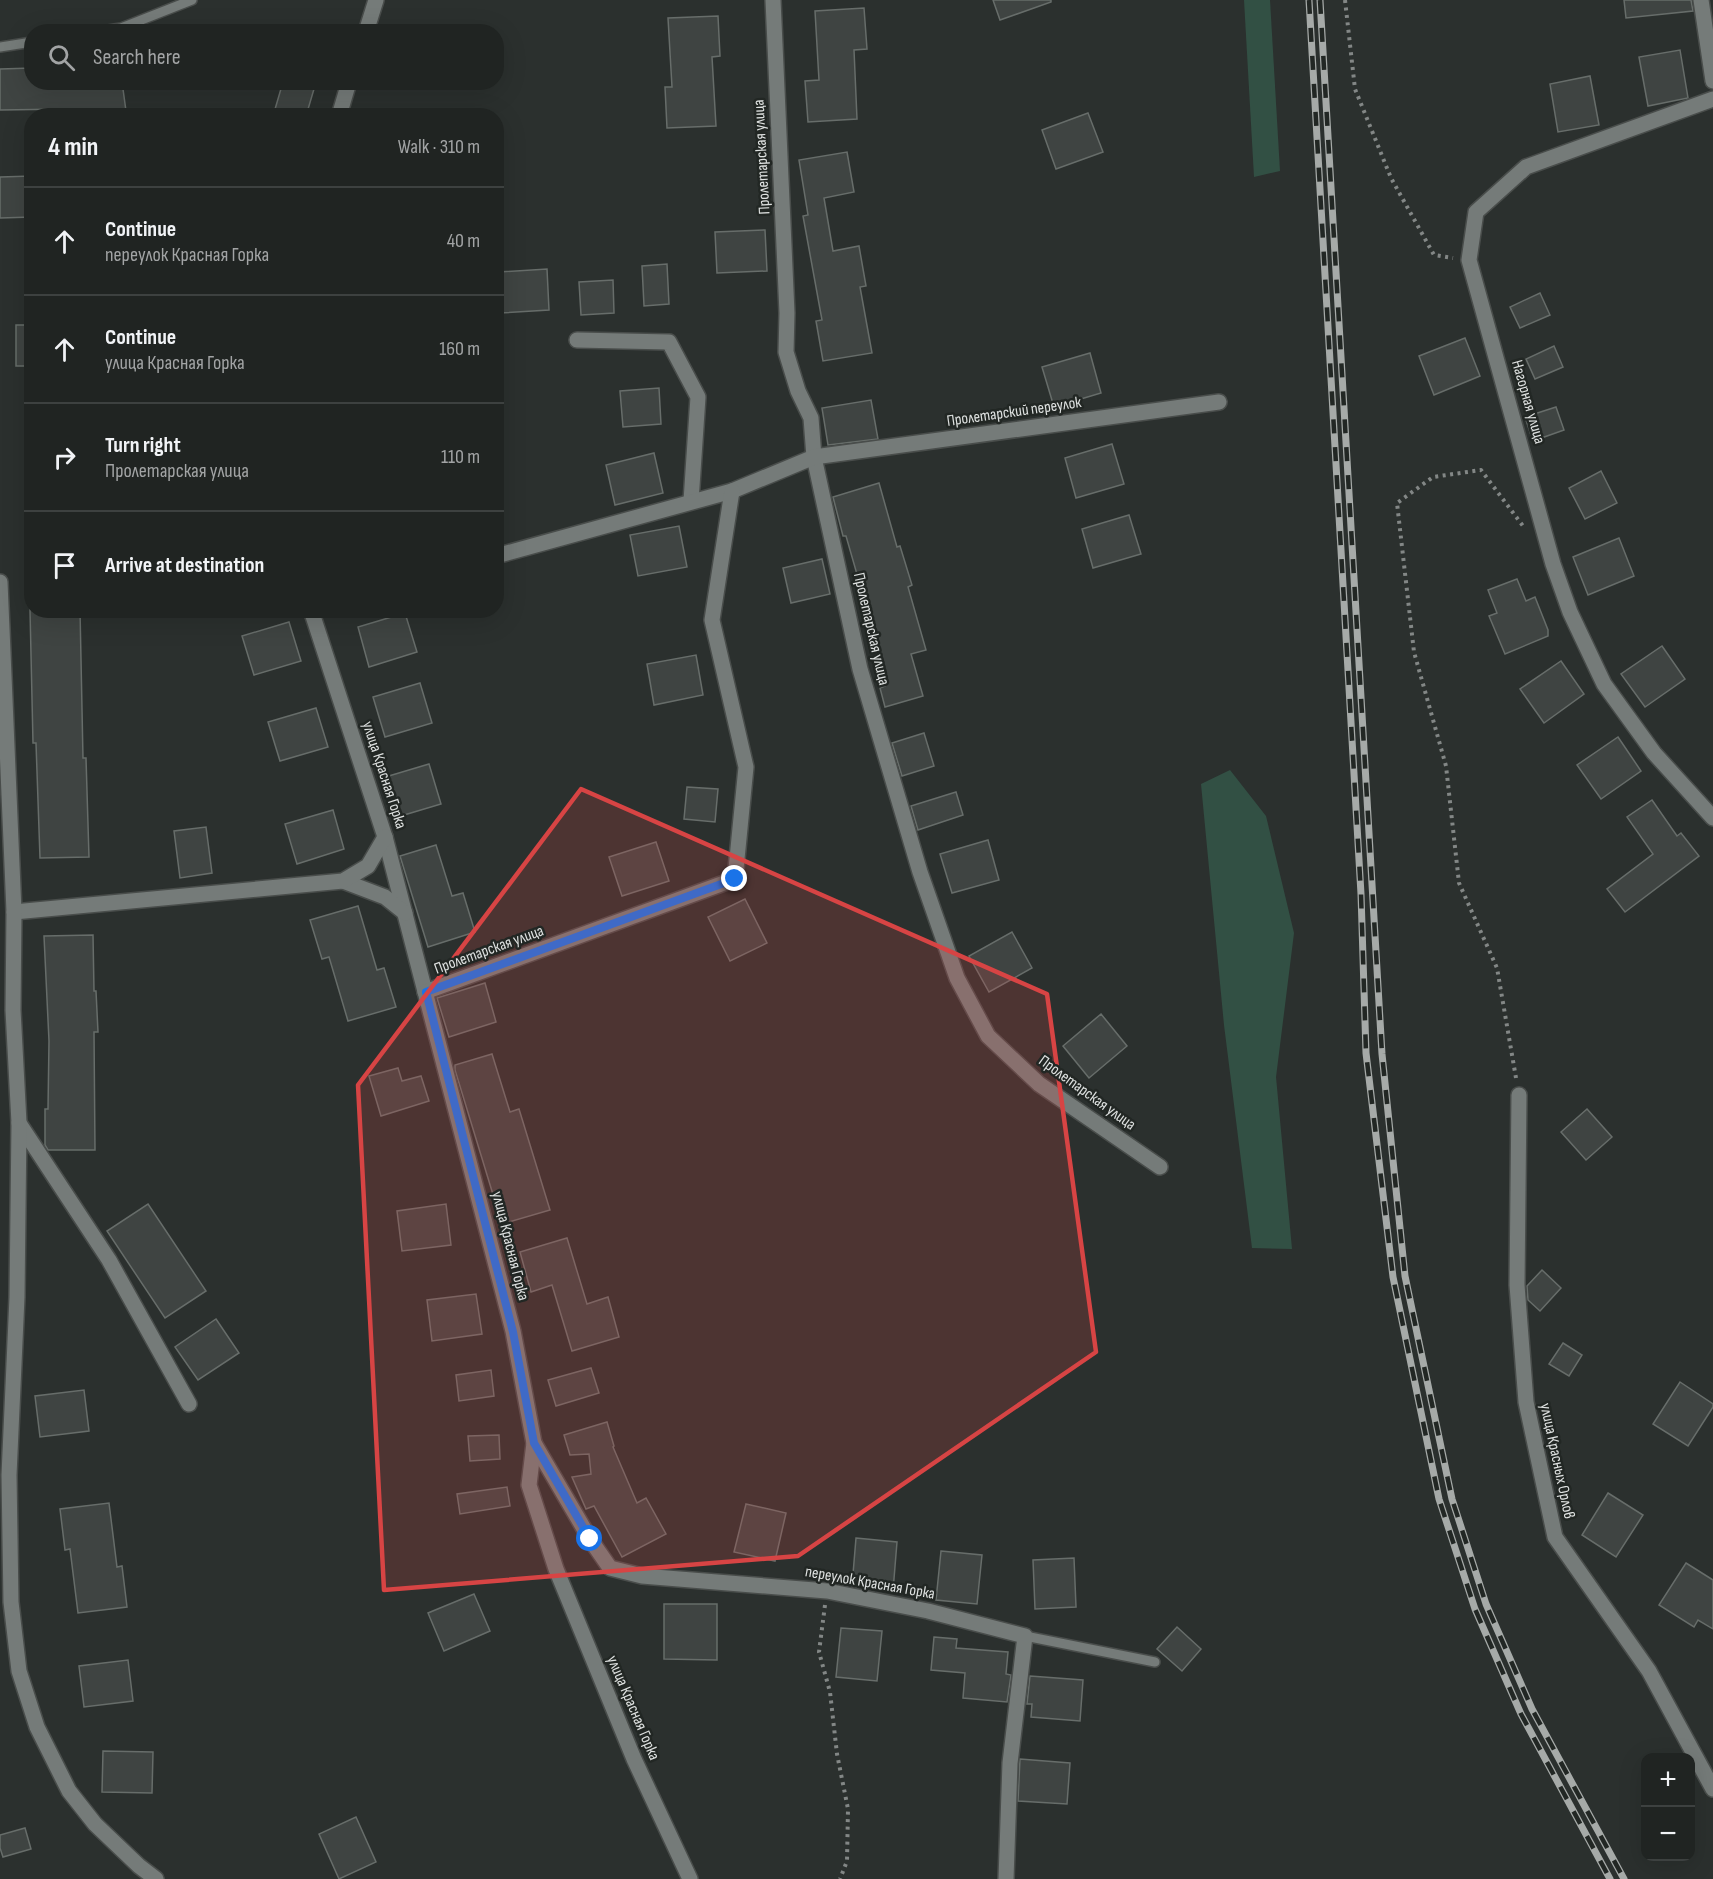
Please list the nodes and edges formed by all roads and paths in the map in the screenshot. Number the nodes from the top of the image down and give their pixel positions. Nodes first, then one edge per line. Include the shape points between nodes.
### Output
1 (192, 0) edge
2 (376, 0) edge
3 (773, 0) edge
4 (1345, 0) edge
5 (1701, 0) edge
6 (131, 24) edge
7 (368, 24) edge
8 (24, 43) edge
9 (0, 47) edge
10 (1713, 81) edge
11 (347, 90) edge
12 (1713, 99) edge
13 (341, 108) edge
14 (1469, 260) junction
15 (577, 340) dead end
16 (1219, 402) dead end
17 (814, 457) junction
18 (732, 491) junction
19 (692, 501) junction
20 (1524, 526) dead end
21 (504, 554) edge
22 (0, 582) edge
23 (314, 618) edge
24 (1713, 818) edge
25 (385, 837) junction
26 (343, 881) junction
27 (14, 912) junction
28 (405, 913) junction
29 (426, 992) junction
30 (7, 1012) edge
31 (1519, 1095) joint
32 (19, 1124) junction
33 (1160, 1167) dead end
34 (189, 1404) dead end
35 (534, 1443) junction
36 (827, 1591) junction
37 (1025, 1636) junction
38 (1155, 1662) dead end
39 (1713, 1789) edge
40 (141, 1873) edge
41 (156, 1879) edge
42 (690, 1879) edge
43 (840, 1879) edge
44 (1006, 1879) edge

1 - 6 lane
2 - 7 street
3 - 17 street, Пролетарская улица via 788,313 786,352 811,418
4 - 14 path via 1355,89 1391,178 1434,255
5 - 10 street
8 - 9 lane
11 - 13 street
12 - 14 street, Нагорная улица via 1526,167 1476,212
14 - 24 street, Нагорная улица via 1553,564 1570,612 1604,684 1654,753
15 - 19 street via 669,342 698,397
16 - 17 street, Пролетарский переулок
17 - 18 street, Пролетарский переулок
17 - 33 street, Пролетарская улица via 860,669 920,872 957,978 988,1036 1039,1084
18 - 19 street, Пролетарский переулок
18 - 29 street, Пролетарская улица via 712,620 746,767 735,879
19 - 21 street, Пролетарский переулок
20 - 31 path via 1481,470 1433,477 1396,503 1414,652 1446,766 1459,883 1497,968
22 - 27 street
23 - 25 street, улица Красная Горка
25 - 26 street via 368,867
25 - 28 street, улица Красная Горка
26 - 27 street
26 - 28 street via 385,897
27 - 30 street
28 - 29 street, улица Красная Горка
29 - 35 street, улица Красная Горка via 513,1332
30 - 32 street
31 - 39 street, улица Красных Орлов via 1517,1285 1526,1402 1555,1537 1650,1671
32 - 34 street via 109,1260
32 - 40 street via 9,1475 11,1602 20,1671 37,1727 69,1791
35 - 36 street, переулок Красная Горка via 610,1568 642,1576
35 - 42 street, улица Красная Горка via 529,1485 556,1569 634,1759
36 - 37 street, переулок Красная Горка
36 - 43 path via 819,1652 830,1692 848,1809 847,1861
37 - 38 lane
37 - 44 street via 1010,1763
40 - 41 street

